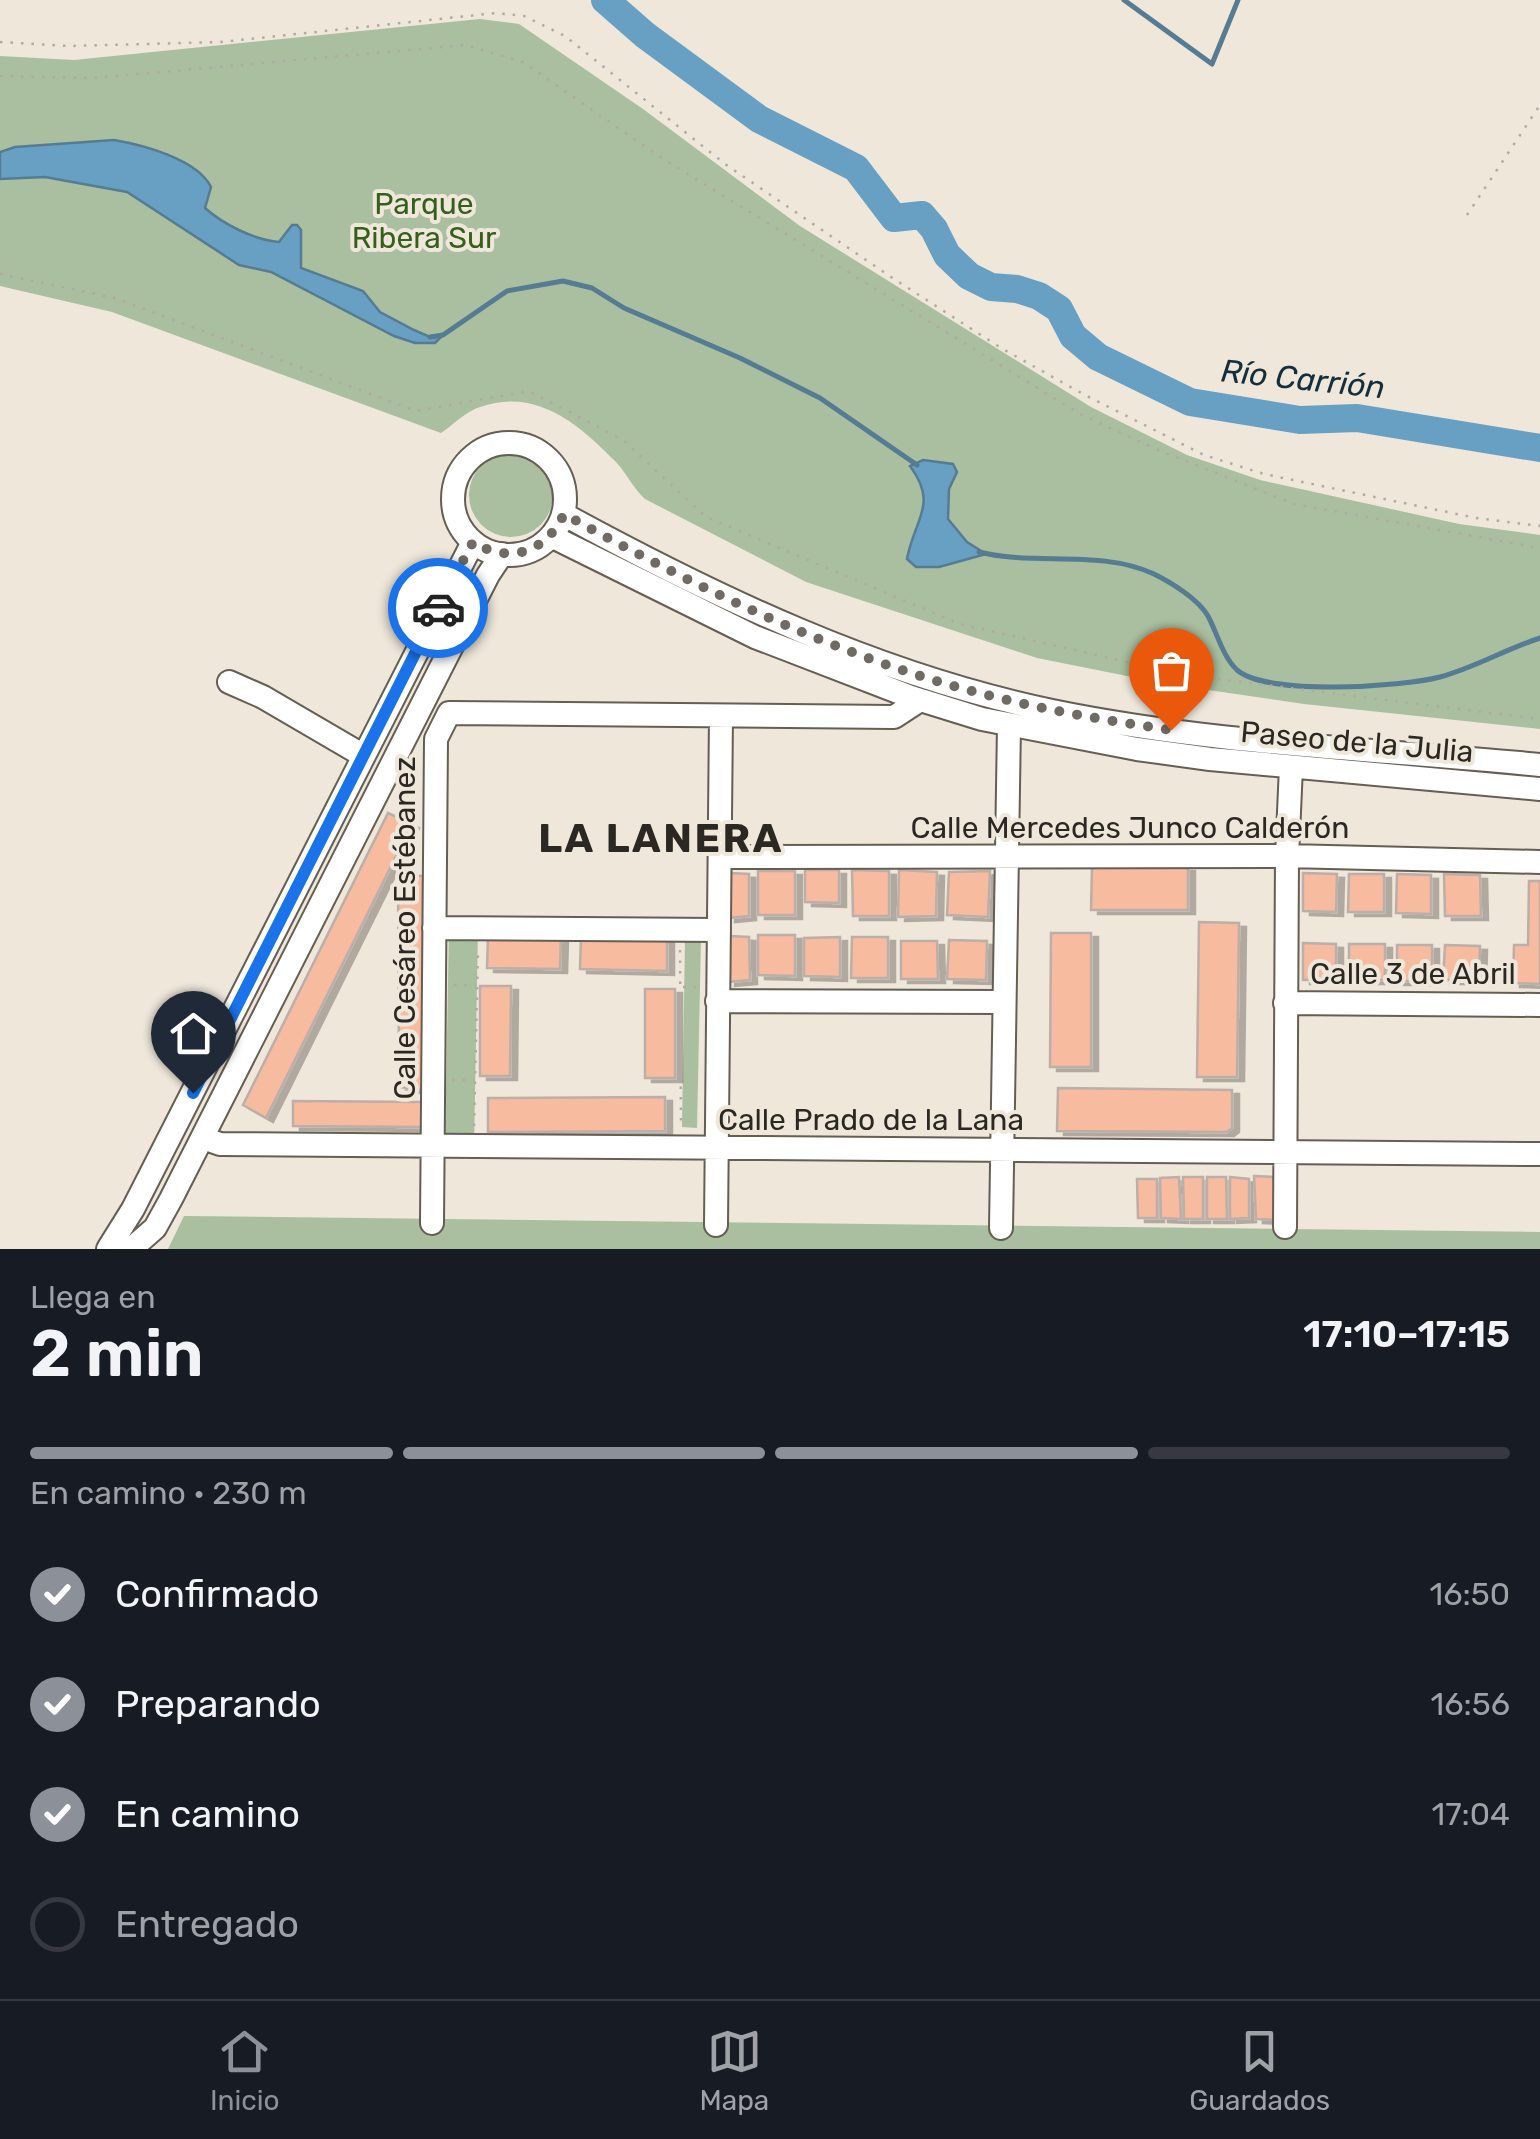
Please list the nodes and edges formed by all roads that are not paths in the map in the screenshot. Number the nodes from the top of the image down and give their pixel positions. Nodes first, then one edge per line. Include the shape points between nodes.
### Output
1 (564, 514) junction
2 (551, 536) junction
3 (473, 542) junction
4 (502, 554) junction
5 (229, 682) dead end
6 (920, 700) junction
7 (721, 716) junction
8 (1009, 725) junction
9 (364, 756) junction
10 (1540, 765) edge
11 (1290, 767) junction
12 (1540, 788) edge
13 (1286, 856) junction
14 (720, 857) junction
15 (1006, 859) junction
16 (1540, 862) edge
17 (434, 928) junction
18 (719, 930) junction
19 (710, 994) junction
20 (1004, 1002) junction
21 (1285, 1003) junction
22 (1540, 1005) edge
23 (204, 1138) junction
24 (433, 1146) junction
25 (718, 1149) junction
26 (1001, 1151) junction
27 (1284, 1153) junction
28 (1540, 1154) edge
29 (432, 1223) dead end
30 (716, 1225) dead end
31 (1285, 1227) dead end
32 (1001, 1228) dead end
33 (108, 1249) edge
34 (131, 1249) edge

1 - 2 street
1 - 3 street via 556,467 537,450 499,443 467,461 454,489 458,520
1 - 10 street, Paseo de la Julia via 797,628 987,696 1236,738
2 - 4 street via 528,552
2 - 6 street, Paseo de la Julia via 754,637
3 - 4 street
3 - 9 street
4 - 23 street
5 - 9 street
6 - 7 street via 894,716
6 - 8 street, Paseo de la Julia
7 - 14 street
7 - 17 street, Calle Cesáreo Estébanez via 449,713 436,739
8 - 11 street, Paseo de la Julia
8 - 15 street
9 - 33 street
11 - 12 street, Paseo de la Julia
11 - 13 street
13 - 15 street, Calle Mercedes Junco Calderón
13 - 16 street, Calle Mercedes Junco Calderón
13 - 21 street
14 - 15 street, Calle Mercedes Junco Calderón
14 - 18 street
15 - 20 street
17 - 18 street
17 - 24 street, Calle Cesáreo Estébanez
18 - 19 street
19 - 20 street
19 - 25 street
20 - 26 street
21 - 22 street, Calle 3 de Abril
21 - 27 street
23 - 24 street, Calle Prado de la Lana via 220,1144
23 - 34 street via 155,1228
24 - 25 street, Calle Prado de la Lana
24 - 29 street, Calle Cesáreo Estébanez
25 - 26 street, Calle Prado de la Lana
25 - 30 street
26 - 27 street, Calle Prado de la Lana
26 - 32 street
27 - 28 street, Calle Prado de la Lana
27 - 31 street

